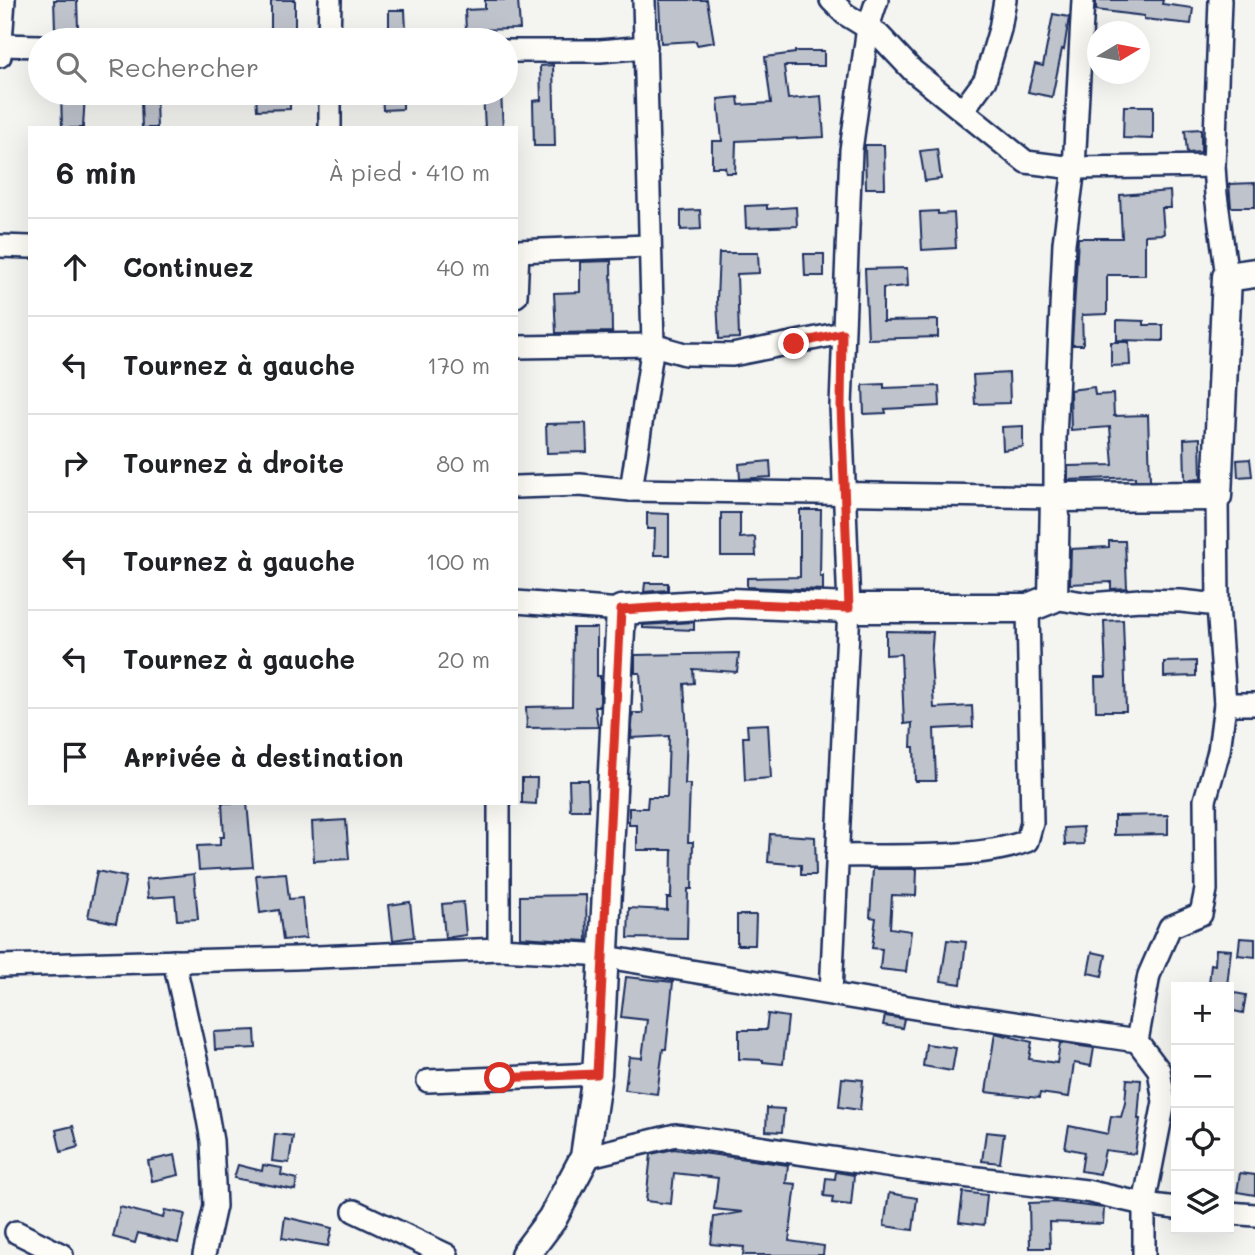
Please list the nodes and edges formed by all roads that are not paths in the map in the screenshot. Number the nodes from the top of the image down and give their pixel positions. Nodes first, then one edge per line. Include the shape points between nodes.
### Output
1 (4, 0) edge
2 (330, 0) edge
3 (644, 0) edge
4 (831, 0) edge
5 (877, 0) edge
6 (1005, 0) edge
7 (1083, 0) edge
8 (1220, 0) edge
9 (868, 27) junction
10 (329, 28) edge
11 (1, 45) edge
12 (28, 46) edge
13 (646, 47) junction
14 (518, 51) edge
15 (0, 55) edge
16 (330, 105) edge
17 (963, 110) junction
18 (330, 126) edge
19 (1214, 166) junction
20 (1074, 168) junction
21 (0, 246) edge
22 (648, 246) junction
23 (28, 247) edge
24 (518, 251) edge
25 (1255, 273) edge
26 (1227, 277) junction
27 (842, 333) junction
28 (653, 345) junction
29 (518, 347) edge
30 (518, 487) edge
31 (631, 490) junction
32 (845, 492) junction
33 (1217, 496) junction
34 (1055, 497) junction
35 (518, 602) edge
36 (1041, 603) junction
37 (1218, 605) junction
38 (849, 608) junction
39 (621, 610) junction
40 (1225, 704) junction
41 (1255, 704) edge
42 (499, 805) edge
43 (837, 856) junction
44 (499, 949) junction
45 (604, 955) junction
46 (174, 961) junction
47 (0, 966) edge
48 (831, 993) junction
49 (1137, 1041) junction
50 (597, 1074) junction
51 (428, 1081) dead end
52 (585, 1157) junction
53 (1144, 1204) junction
54 (1171, 1207) edge
55 (354, 1211) dead end
56 (1234, 1214) edge
57 (1255, 1216) edge
58 (552, 1219) junction
59 (16, 1233) dead end
60 (62, 1255) edge
61 (204, 1255) edge
62 (447, 1255) edge
63 (525, 1255) edge
64 (548, 1255) edge
65 (1144, 1255) edge

1 - 11 street
2 - 10 street
3 - 13 street
4 - 9 street
5 - 9 street
6 - 17 street via 985,80
7 - 20 street
8 - 19 street
9 - 17 street via 913,71
9 - 27 street via 851,150
11 - 12 street
11 - 15 street
13 - 14 street
13 - 22 street
16 - 18 street
17 - 20 street via 1026,162
19 - 20 street
19 - 26 street
20 - 34 street via 1065,243
21 - 23 street
22 - 24 street
22 - 28 street
25 - 26 street
26 - 33 street
27 - 28 street via 732,355 685,354
27 - 32 street
28 - 29 street
28 - 31 street
30 - 31 street via 580,485
31 - 32 street
32 - 34 street
32 - 38 street
33 - 34 street
33 - 37 street
34 - 36 street
35 - 39 street
36 - 37 street via 1140,600
36 - 38 street
36 - 43 street via 1032,823 1027,841 951,853
37 - 40 street
38 - 39 street via 731,603
38 - 43 street
39 - 45 street
40 - 41 street
40 - 49 street via 1219,751 1205,800 1206,891 1201,914 1170,927 1149,975
42 - 44 street
43 - 48 street
44 - 45 street
44 - 46 street
45 - 48 street
45 - 50 street
46 - 47 street
46 - 61 street via 212,1141 215,1206
48 - 49 street
49 - 53 street via 1159,1070 1164,1102
50 - 51 street
50 - 52 street
52 - 53 street via 676,1135 1086,1191
52 - 58 street
53 - 54 street
53 - 65 street
55 - 62 street
56 - 57 street
58 - 63 street
58 - 64 street
59 - 60 street

